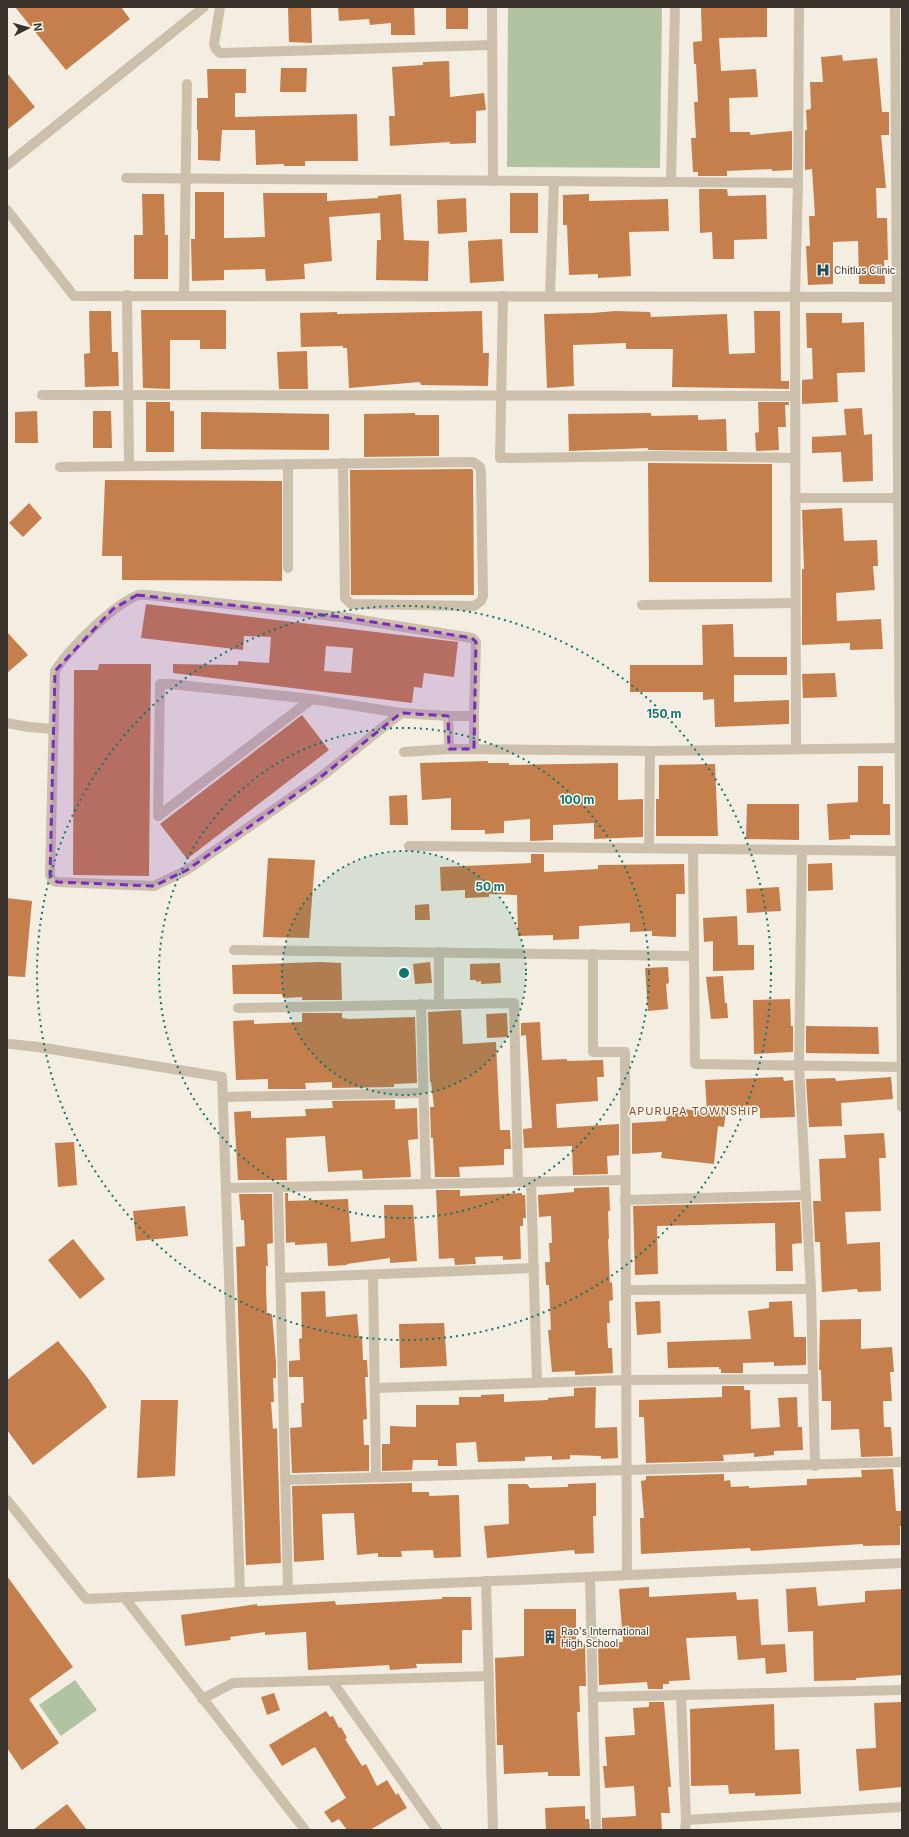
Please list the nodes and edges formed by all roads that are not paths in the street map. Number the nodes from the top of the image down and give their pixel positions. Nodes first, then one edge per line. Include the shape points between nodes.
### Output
1 (204, 7) edge
2 (220, 7) edge
3 (492, 7) edge
4 (675, 7) edge
5 (799, 7) edge
6 (895, 7) edge
7 (492, 45) junction
8 (188, 84) dead end
9 (7, 165) edge
10 (126, 178) dead end
11 (186, 179) junction
12 (493, 181) junction
13 (554, 182) junction
14 (671, 182) junction
15 (798, 183) junction
16 (899, 189) edge
17 (7, 210) edge
18 (127, 295) junction
19 (184, 296) junction
20 (503, 296) junction
21 (550, 296) junction
22 (795, 296) junction
23 (899, 297) edge
24 (42, 395) dead end
25 (128, 396) junction
26 (501, 396) junction
27 (795, 396) junction
28 (795, 458) junction
29 (343, 463) junction
30 (288, 464) junction
31 (129, 465) junction
32 (60, 467) dead end
33 (795, 498) junction
34 (898, 498) junction
35 (900, 563) edge
36 (288, 568) dead end
37 (795, 603) junction
38 (642, 605) dead end
39 (312, 699) junction
40 (401, 713) junction
41 (448, 716) junction
42 (474, 716) junction
43 (7, 723) edge
44 (54, 729) junction
45 (796, 748) junction
46 (901, 748) edge
47 (449, 749) junction
48 (474, 749) junction
49 (650, 751) junction
50 (404, 752) dead end
51 (409, 846) dead end
52 (649, 848) junction
53 (693, 849) junction
54 (802, 850) junction
55 (900, 851) junction
56 (234, 950) dead end
57 (439, 952) junction
58 (593, 954) junction
59 (694, 956) junction
60 (902, 961) edge
61 (421, 1004) junction
62 (439, 1004) junction
63 (238, 1008) dead end
64 (10, 1044) dead end
65 (799, 1065) junction
66 (902, 1067) edge
67 (424, 1093) junction
68 (223, 1097) junction
69 (902, 1107) edge
70 (625, 1180) junction
71 (518, 1182) junction
72 (531, 1182) junction
73 (426, 1184) junction
74 (278, 1187) junction
75 (226, 1188) junction
76 (806, 1195) junction
77 (625, 1200) junction
78 (534, 1268) junction
79 (373, 1275) junction
80 (280, 1278) junction
81 (811, 1289) junction
82 (626, 1290) junction
83 (812, 1379) junction
84 (626, 1380) junction
85 (537, 1382) junction
86 (375, 1388) junction
87 (902, 1462) edge
88 (815, 1466) junction
89 (627, 1469) junction
90 (376, 1477) junction
91 (285, 1480) junction
92 (7, 1500) edge
93 (902, 1564) edge
94 (627, 1575) junction
95 (590, 1576) junction
96 (486, 1581) junction
97 (288, 1590) junction
98 (240, 1592) junction
99 (124, 1597) junction
100 (489, 1676) junction
101 (331, 1680) junction
102 (902, 1690) edge
103 (681, 1695) junction
104 (593, 1697) junction
105 (202, 1699) junction
106 (902, 1808) edge
107 (686, 1825) edge
108 (305, 1830) edge
109 (438, 1830) edge
110 (493, 1830) edge
111 (596, 1830) edge

1 - 9 street
2 - 7 street via 214,44 220,53
3 - 7 street
4 - 14 street
5 - 15 street
6 - 16 street
7 - 12 street
8 - 11 street
10 - 11 street
11 - 12 street
11 - 19 street
12 - 13 street
13 - 14 street
13 - 21 street
14 - 15 street
15 - 22 street
16 - 23 street
17 - 18 street via 74,296
18 - 19 street
18 - 25 street
19 - 20 street
20 - 21 street
20 - 26 street
21 - 22 street
22 - 23 street
22 - 27 street
23 - 34 street
24 - 25 street
25 - 26 street
25 - 31 street
26 - 27 street
26 - 28 street via 500,458
27 - 28 street
28 - 33 street
29 - 29 street via 345,598 351,604 474,606 481,601 483,596 480,467 472,462
29 - 30 street
30 - 31 street
30 - 36 street
31 - 32 street
33 - 34 street
33 - 37 street
34 - 35 street
35 - 46 street
37 - 38 street
37 - 45 street
39 - 39 street via 160,684 158,816
39 - 40 street
40 - 41 street
40 - 44 street via 322,776 187,870 154,886 52,880 50,875
41 - 42 street
41 - 47 street
42 - 44 street via 476,642 472,638 342,617 137,595 113,608 55,671
42 - 48 street
43 - 44 street via 29,728
45 - 46 street
45 - 49 street
46 - 55 street
47 - 48 street
47 - 50 street
48 - 49 street
49 - 52 street
51 - 52 street
52 - 53 street
53 - 54 street
53 - 59 street
54 - 55 street
54 - 65 street
55 - 60 street
56 - 57 street
57 - 58 street
57 - 62 street
58 - 59 street
58 - 70 street via 593,1052 625,1052
59 - 65 street via 696,1064
60 - 66 street
61 - 62 street
61 - 63 street
61 - 67 street
62 - 71 street via 514,1002
64 - 68 street via 222,1077
65 - 66 street
65 - 76 street
66 - 69 street
67 - 68 street
67 - 73 street
68 - 75 street
70 - 72 street
70 - 77 street
71 - 72 street
71 - 73 street
72 - 78 street
73 - 74 street
74 - 75 street
74 - 80 street
75 - 98 street
76 - 77 street
76 - 81 street
77 - 82 street
78 - 79 street
78 - 85 street
79 - 80 street
79 - 86 street
80 - 91 street
81 - 82 street
81 - 83 street
82 - 84 street
83 - 84 street
83 - 88 street
84 - 85 street
84 - 89 street
85 - 86 street
86 - 90 street
87 - 88 street
88 - 89 street
89 - 90 street
89 - 94 street
90 - 91 street
91 - 97 street
92 - 99 street via 86,1599
93 - 94 street
94 - 95 street
95 - 96 street
95 - 104 street
96 - 97 street
96 - 100 street
97 - 98 street
98 - 99 street
99 - 105 street
100 - 101 street
100 - 110 street
101 - 105 street via 233,1683
101 - 109 street
102 - 103 street
103 - 104 street
103 - 107 street
104 - 111 street
105 - 108 street
106 - 107 street

